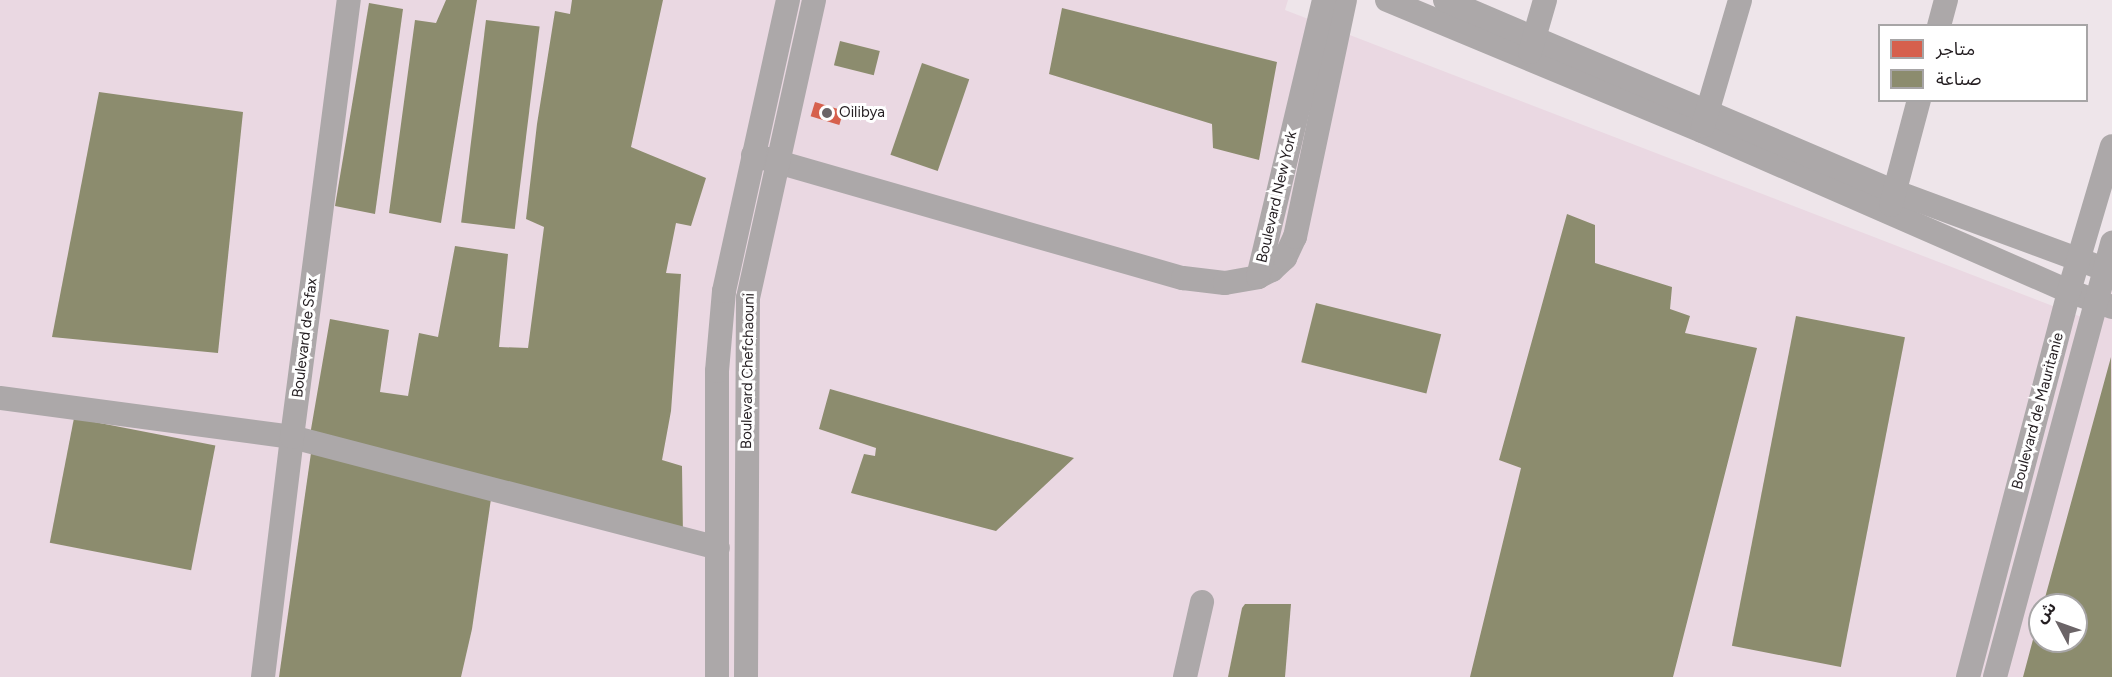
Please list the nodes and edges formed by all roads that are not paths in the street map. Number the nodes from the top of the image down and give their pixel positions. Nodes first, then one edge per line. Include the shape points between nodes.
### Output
1 (349, 0) edge
2 (788, 0) edge
3 (814, 0) edge
4 (1324, 0) edge
5 (1345, 0) edge
6 (1388, 0) edge
7 (1446, 0) edge
8 (1545, 0) edge
9 (1740, 0) edge
10 (1946, 0) edge
11 (1940, 24) edge
12 (1532, 47) junction
13 (1918, 102) edge
14 (1705, 121) junction
15 (2112, 146) edge
16 (753, 155) junction
17 (780, 162) junction
18 (1892, 203) junction
19 (2112, 242) edge
20 (2079, 261) junction
21 (2108, 271) edge
22 (1258, 277) junction
23 (2069, 291) junction
24 (2103, 304) edge
25 (0, 398) edge
26 (292, 437) junction
27 (718, 548) junction
28 (1202, 602) dead end
29 (263, 677) edge
30 (717, 677) edge
31 (746, 677) edge
32 (1185, 677) edge
33 (1968, 677) edge
34 (1995, 677) edge

1 - 26 street, Boulevard de Sfax
2 - 16 street, Boulevard Chefchaouni
3 - 17 street, Boulevard Chefchaouni
4 - 22 street, Boulevard New York
5 - 22 street, Boulevard New York via 1295,237 1285,258
6 - 12 street
7 - 12 street
8 - 12 street
9 - 14 street
10 - 11 street
12 - 14 street
13 - 18 street
14 - 18 street
15 - 20 street, Boulevard de Mauritanie
16 - 17 street
16 - 27 street, Boulevard Chefchaouni via 727,274 720,337
17 - 22 street via 1183,278 1225,283
17 - 31 street, Boulevard Chefchaouni via 748,298
18 - 20 street
18 - 23 street
19 - 21 street, Boulevard de Mauritanie
20 - 21 street
20 - 23 street, Boulevard de Mauritanie
21 - 24 street, Boulevard de Mauritanie
23 - 24 street
23 - 33 street, Boulevard de Mauritanie
24 - 34 street, Boulevard de Mauritanie
25 - 26 street
26 - 27 street
26 - 29 street, Boulevard de Sfax
27 - 30 street, Boulevard Chefchaouni
28 - 32 street

